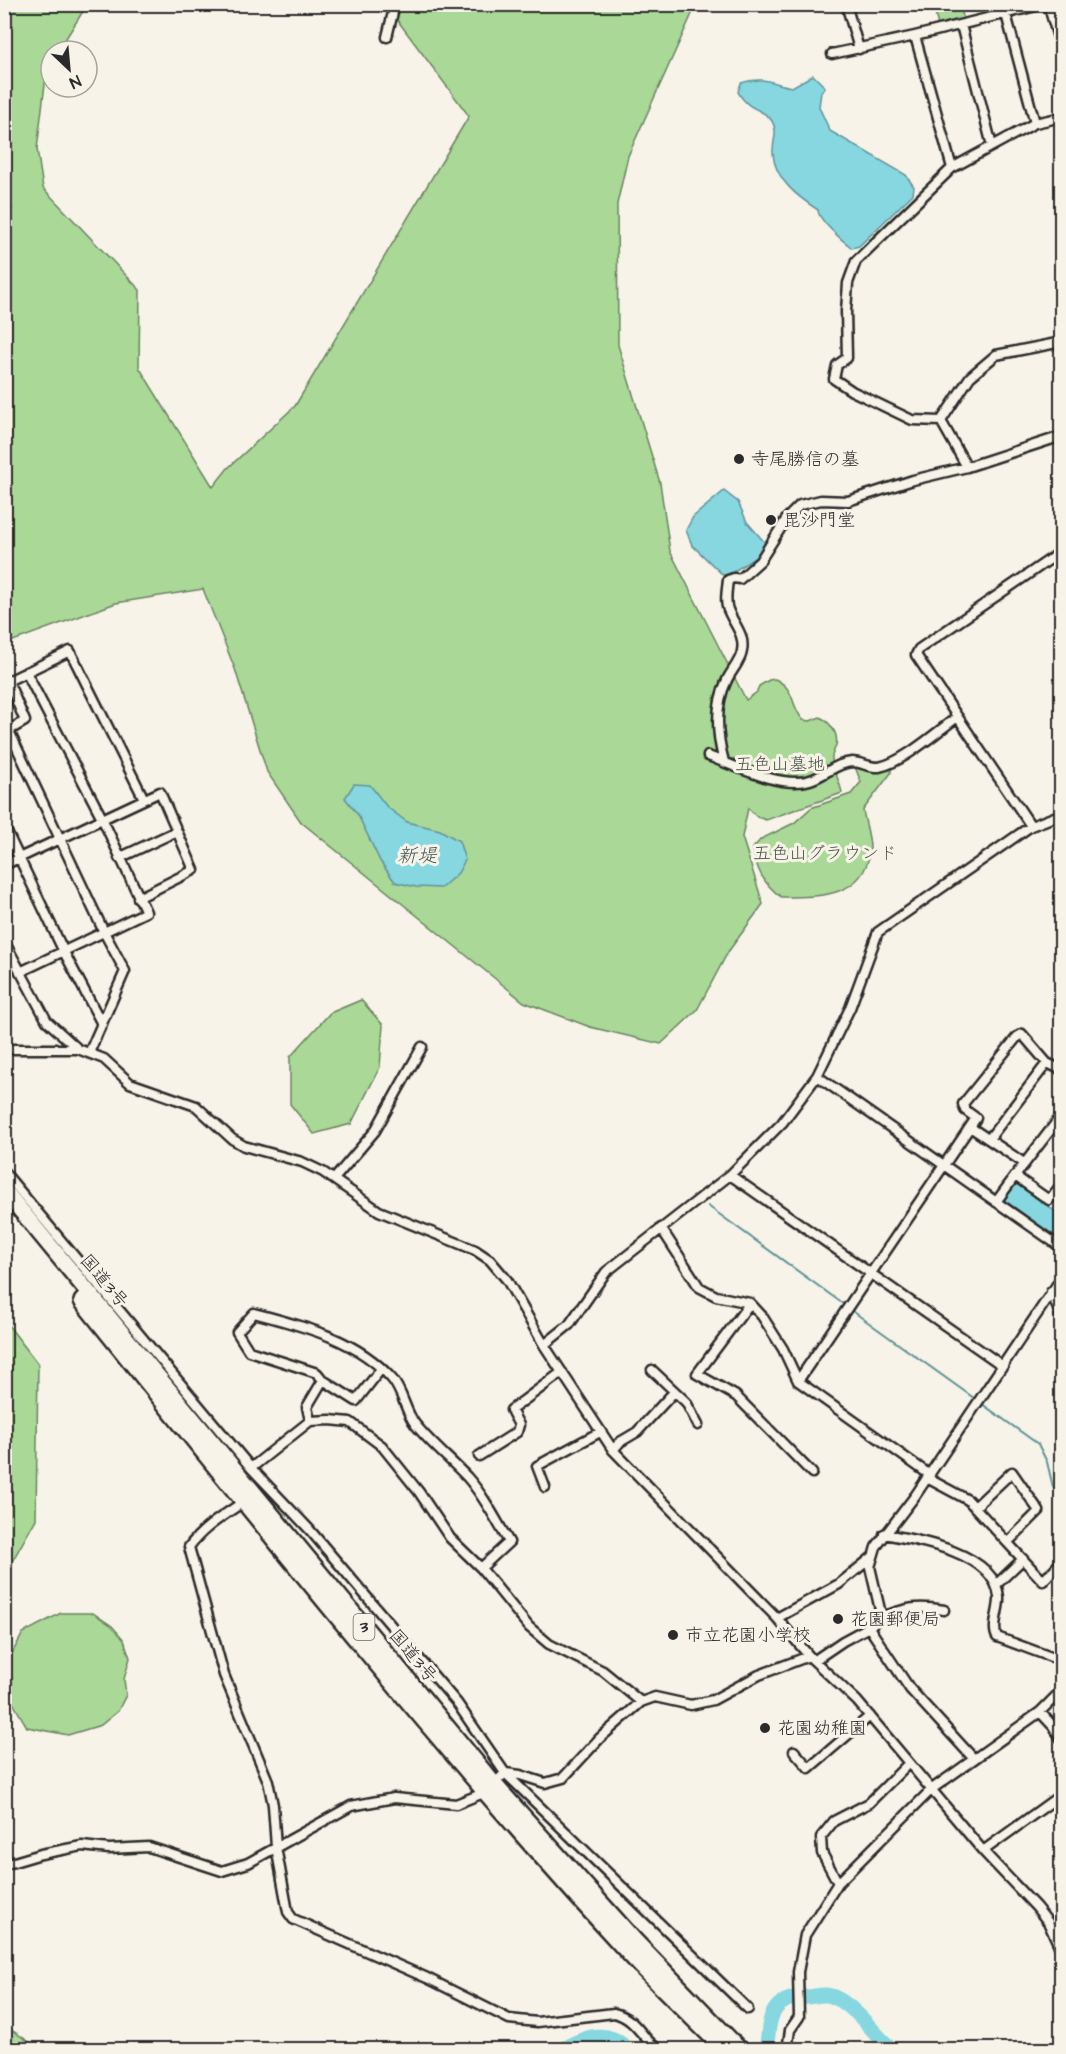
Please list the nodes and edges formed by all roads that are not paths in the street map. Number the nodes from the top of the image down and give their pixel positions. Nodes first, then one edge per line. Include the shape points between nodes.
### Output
1 (395, 4) edge
2 (846, 4) edge
3 (1046, 4) edge
4 (1006, 14) junction
5 (961, 25) junction
6 (915, 36) junction
7 (387, 37) dead end
8 (859, 50) junction
9 (1062, 51) edge
10 (832, 54) dead end
11 (1062, 117) edge
12 (1035, 123) junction
13 (992, 146) junction
14 (952, 168) junction
15 (1062, 342) edge
16 (941, 421) junction
17 (1062, 436) edge
18 (967, 467) junction
19 (1062, 550) edge
20 (26, 672) junction
21 (956, 717) junction
22 (7, 732) edge
23 (708, 756) dead end
24 (724, 762) junction
25 (144, 799) junction
26 (1062, 814) edge
27 (102, 818) junction
28 (4, 826) edge
29 (1031, 826) junction
30 (177, 831) junction
31 (61, 838) junction
32 (20, 858) junction
33 (119, 858) junction
34 (4, 865) edge
35 (138, 898) junction
36 (104, 932) junction
37 (4, 941) edge
38 (63, 952) junction
39 (20, 972) junction
40 (102, 1024) junction
41 (422, 1047) dead end
42 (4, 1049) edge
43 (78, 1049) junction
44 (89, 1053) junction
45 (1047, 1063) junction
46 (1062, 1070) edge
47 (817, 1076) junction
48 (1062, 1115) edge
49 (970, 1127) junction
50 (989, 1140) junction
51 (1024, 1163) junction
52 (945, 1166) junction
53 (4, 1172) edge
54 (730, 1175) junction
55 (1016, 1176) junction
56 (335, 1178) junction
57 (1062, 1184) edge
58 (4, 1190) edge
59 (996, 1202) junction
60 (4, 1206) edge
61 (661, 1228) junction
62 (1062, 1248) edge
63 (870, 1273) junction
64 (1062, 1277) edge
65 (1052, 1292) junction
66 (750, 1303) junction
67 (1062, 1319) edge
68 (544, 1345) junction
69 (1003, 1366) junction
70 (381, 1369) junction
71 (652, 1370) dead end
72 (561, 1372) junction
73 (323, 1380) junction
74 (798, 1381) junction
75 (674, 1392) junction
76 (310, 1421) junction
77 (698, 1425) dead end
78 (600, 1432) junction
79 (613, 1450) junction
80 (479, 1456) dead end
81 (251, 1468) junction
82 (812, 1473) dead end
83 (928, 1477) junction
84 (545, 1487) dead end
85 (254, 1492) junction
86 (975, 1507) junction
87 (884, 1534) junction
88 (1008, 1542) junction
89 (872, 1558) junction
90 (1023, 1559) junction
91 (1062, 1561) edge
92 (482, 1568) junction
93 (996, 1584) junction
94 (945, 1610) dead end
95 (777, 1618) junction
96 (878, 1619) junction
97 (870, 1627) junction
98 (812, 1658) junction
99 (1062, 1661) edge
100 (1062, 1690) edge
101 (641, 1702) junction
102 (1040, 1712) junction
103 (870, 1716) junction
104 (1062, 1740) edge
105 (794, 1751) dead end
106 (974, 1759) junction
107 (909, 1763) junction
108 (505, 1773) junction
109 (490, 1788) junction
110 (932, 1789) junction
111 (1062, 1794) edge
112 (276, 1846) junction
113 (983, 1851) junction
114 (4, 1865) edge
115 (838, 1883) junction
116 (1062, 1952) edge
117 (748, 2009) dead end
118 (659, 2049) edge
119 (724, 2049) edge
120 (740, 2049) edge
121 (787, 2049) edge

1 - 7 street
2 - 8 street
3 - 4 street
3 - 9 street
4 - 5 street
4 - 12 street
5 - 6 street
5 - 13 street
6 - 8 street
6 - 14 street
8 - 10 street
11 - 12 street
12 - 13 street
13 - 14 street
14 - 16 street via 856,261 848,283 847,358 837,365 834,379 912,420
15 - 16 street via 996,355 970,376
16 - 18 street
17 - 18 street
18 - 24 street via 848,501 821,500 800,505 759,561 740,579 728,580 728,611 742,637 742,653 722,691 718,724
19 - 21 street via 919,650 919,661
20 - 22 street via 8,681 25,721
20 - 25 street via 70,651
20 - 27 street
21 - 24 street via 904,756 878,767 853,762 798,783
21 - 29 street
22 - 31 street
23 - 24 street
25 - 27 street
25 - 30 street via 160,792
26 - 29 street
27 - 31 street
27 - 33 street
28 - 32 street
29 - 47 street via 879,932 850,1008
30 - 33 street
30 - 35 street via 195,870
31 - 32 street
31 - 36 street
32 - 34 street
32 - 38 street
33 - 35 street
35 - 36 street via 146,912
36 - 38 street
36 - 40 street via 125,971
37 - 39 street
38 - 39 street
38 - 40 street
39 - 43 street via 47,1021
40 - 44 street
41 - 56 street via 375,1131
42 - 43 street
43 - 44 street
44 - 56 street via 104,1059 130,1083 196,1106 244,1146 302,1162
45 - 46 street
45 - 49 street via 1022,1034 1017,1037 963,1104 976,1118
45 - 50 street
47 - 52 street
47 - 54 street via 782,1123
48 - 51 street
49 - 50 street
49 - 52 street
50 - 51 street
51 - 55 street
52 - 59 street
52 - 63 street
53 - 81 street
54 - 61 street
54 - 63 street
55 - 57 street via 1049,1200
55 - 59 street
56 - 68 street via 379,1211 475,1250 490,1260 507,1280
58 - 85 highway, 国道3号 / 3
59 - 62 street
60 - 85 highway, 国道3号 / 3
61 - 66 street via 699,1287 716,1296
61 - 68 street via 606,1272 569,1325
63 - 69 street
63 - 74 street
64 - 65 street
65 - 67 street
65 - 69 street
66 - 74 street via 783,1348
66 - 82 street via 697,1374 736,1395
68 - 72 street
69 - 83 street
70 - 73 street via 356,1401
70 - 73 street via 360,1351 328,1335 254,1313 237,1332 249,1351 317,1373
70 - 92 street via 394,1380 415,1423 468,1478 509,1542
71 - 75 street
72 - 78 street
72 - 80 street via 511,1410 519,1425 517,1432
73 - 76 street via 307,1407
74 - 83 street
75 - 77 street via 686,1402
75 - 79 street via 638,1432
76 - 81 street
76 - 92 street via 350,1422 382,1446 419,1491 450,1538
78 - 79 street
78 - 84 street via 537,1466
79 - 95 street
81 - 85 street
83 - 86 street
83 - 87 street
85 - 108 street via 309,1530 457,1703
85 - 109 highway, 国道3号 / 3
85 - 112 street via 189,1547 224,1675 268,1781
86 - 88 street
86 - 88 street via 1012,1472 1039,1511
87 - 89 street
87 - 93 street via 917,1540 973,1561
88 - 90 street
89 - 95 street via 839,1584
89 - 96 street via 870,1567 881,1614
90 - 91 street via 1044,1581
90 - 93 street
92 - 101 street via 529,1627 549,1644 603,1671
93 - 99 street via 1000,1609 994,1629 997,1637
94 - 96 street via 924,1606
95 - 98 street
96 - 97 street
97 - 98 street
97 - 106 street via 910,1689
98 - 101 street via 759,1675 713,1700 691,1705 655,1697
98 - 103 street
100 - 102 street
101 - 108 street via 563,1778 545,1783
102 - 104 street
102 - 106 street
103 - 105 street via 808,1768
103 - 107 street
106 - 110 street
107 - 110 street
107 - 115 street via 869,1803 834,1821 821,1837 822,1853
108 - 109 street
108 - 117 street
109 - 112 street via 456,1804 394,1798 351,1806
109 - 119 highway, 国道3号 / 3 via 625,1949
109 - 120 highway, 国道3号 / 3
110 - 113 street
110 - 115 street
111 - 113 street
112 - 114 street via 248,1863 222,1871 149,1847 82,1846
112 - 118 street via 292,1918 509,2019 537,2022 615,2013 626,2016
113 - 116 street via 1048,1922
115 - 121 street via 806,1935 798,1972 800,2017 790,2030

